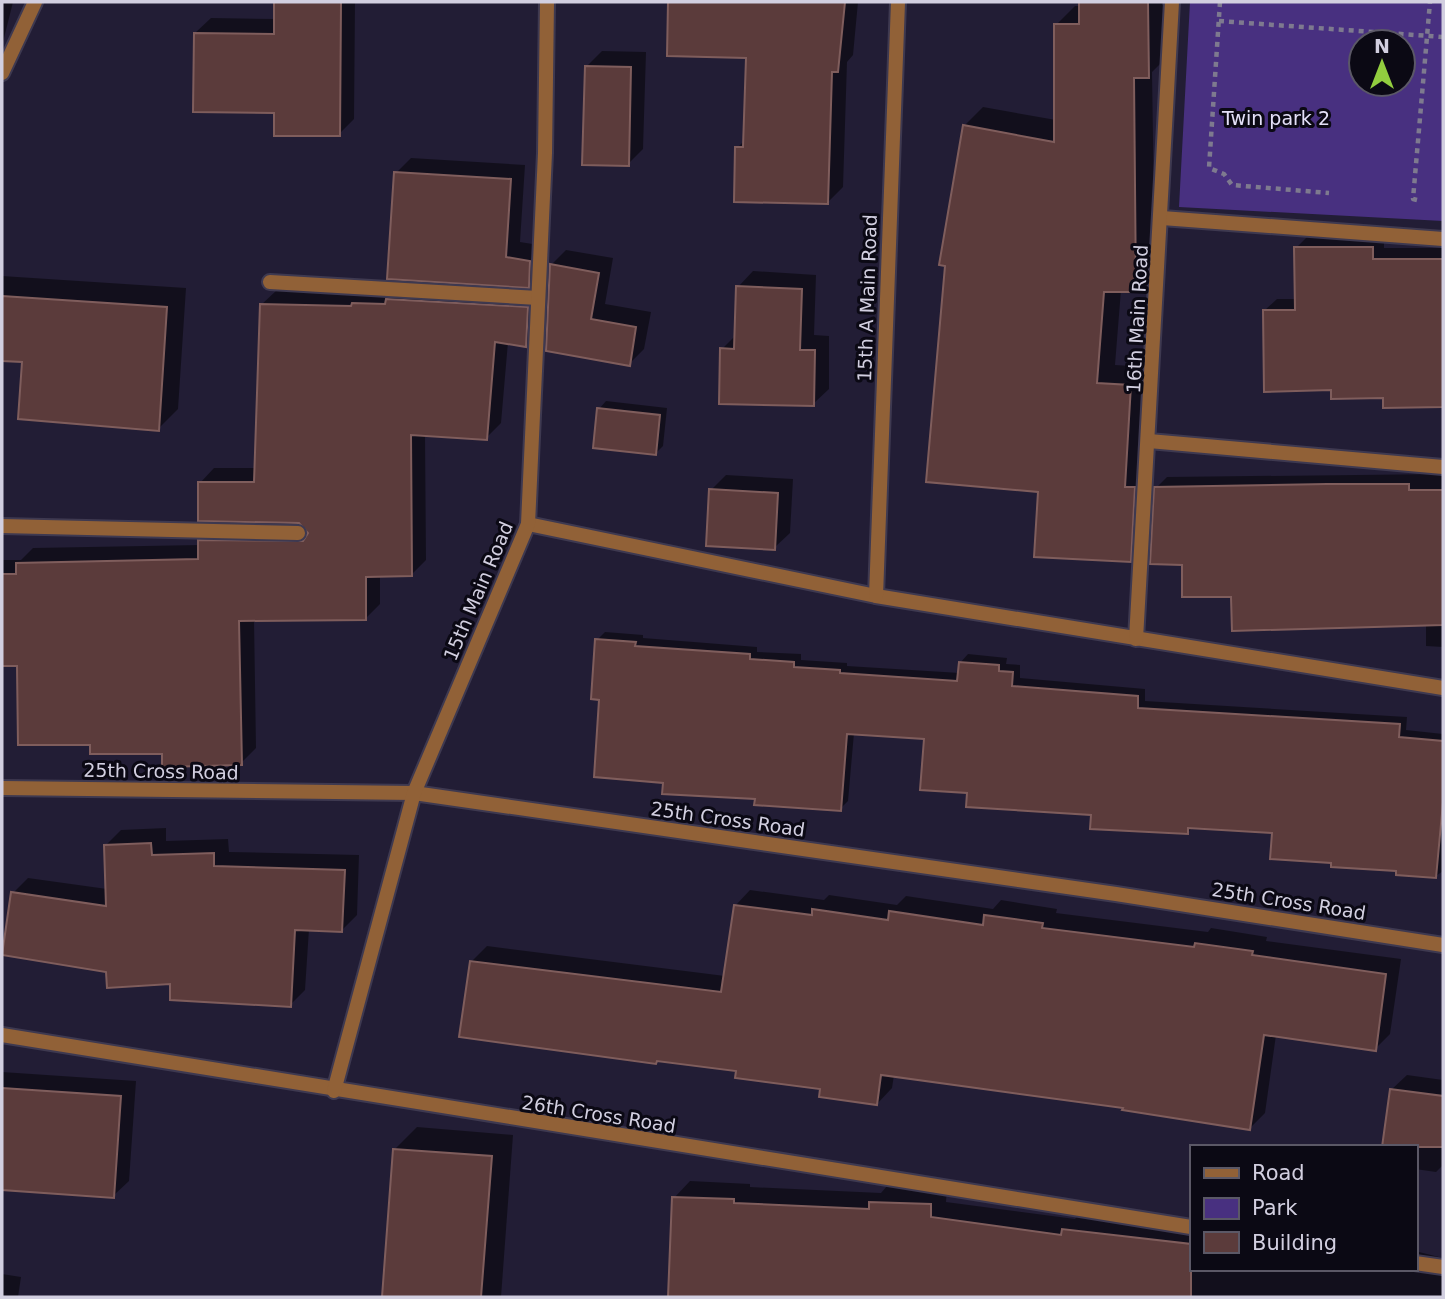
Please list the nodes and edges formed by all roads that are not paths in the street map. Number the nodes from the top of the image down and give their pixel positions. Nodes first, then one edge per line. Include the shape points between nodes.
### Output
1 (35, 2) edge
2 (547, 2) edge
3 (898, 2) edge
4 (1172, 2) edge
5 (2, 73) edge
6 (1162, 218) junction
7 (1443, 239) edge
8 (270, 282) dead end
9 (538, 298) junction
10 (1149, 441) junction
11 (1443, 467) edge
12 (528, 524) junction
13 (2, 526) edge
14 (298, 533) dead end
15 (876, 596) junction
16 (1136, 639) junction
17 (1443, 688) edge
18 (2, 788) edge
19 (414, 793) junction
20 (1443, 945) edge
21 (2, 1035) edge
22 (334, 1091) junction
23 (1190, 1227) edge
24 (1417, 1263) edge
25 (1443, 1267) edge

1 - 5 street
2 - 9 street, 15th Main Road
3 - 15 street, 15th A Main Road
4 - 6 street, 16th Main Road
6 - 7 street
6 - 10 street, 16th Main Road
8 - 9 street
9 - 12 street, 15th Main Road
10 - 11 street
10 - 16 street, 16th Main Road
12 - 15 street
12 - 19 street, 15th Main Road
13 - 14 street
15 - 16 street
16 - 17 street
18 - 19 street, 25th Cross Road
19 - 20 street, 25th Cross Road
19 - 22 street, 15th Main Road
21 - 22 street, 26th Cross Road
22 - 23 street, 26th Cross Road
24 - 25 street

